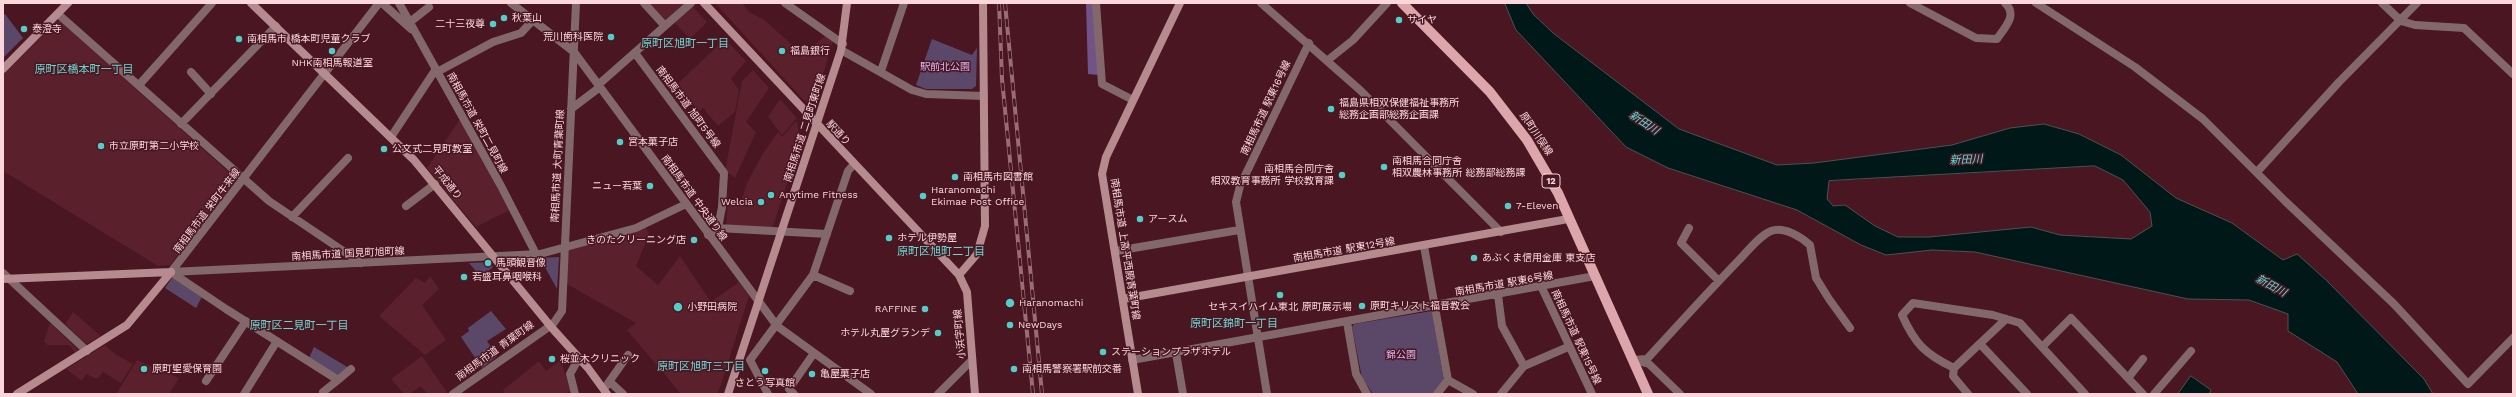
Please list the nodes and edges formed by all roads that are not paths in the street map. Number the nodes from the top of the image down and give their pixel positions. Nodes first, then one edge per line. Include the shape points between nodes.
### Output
1 (68, 3) edge
2 (212, 3) edge
3 (251, 3) edge
4 (381, 3) edge
5 (399, 3) edge
6 (511, 3) edge
7 (576, 3) edge
8 (644, 3) edge
9 (691, 3) edge
10 (704, 3) edge
11 (785, 3) edge
12 (847, 3) edge
13 (904, 3) edge
14 (982, 3) edge
15 (1096, 3) edge
16 (1180, 3) edge
17 (1261, 3) edge
18 (1386, 3) edge
19 (1402, 3) edge
20 (1910, 3) edge
21 (2005, 3) edge
22 (2036, 3) edge
23 (2382, 3) edge
24 (2417, 3) edge
25 (429, 7) dead end
26 (58, 14) junction
27 (533, 20) junction
28 (2401, 21) junction
29 (410, 22) junction
30 (276, 26) junction
31 (665, 26) junction
32 (416, 33) junction
33 (1309, 43) junction
34 (842, 47) junction
35 (574, 52) junction
36 (635, 53) junction
37 (1328, 60) junction
38 (3, 69) edge
39 (436, 70) junction
40 (881, 71) junction
41 (191, 72) dead end
42 (325, 74) junction
43 (2513, 74) edge
44 (139, 86) junction
45 (599, 86) junction
46 (211, 94) junction
47 (984, 96) junction
48 (1133, 100) junction
49 (571, 108) junction
50 (181, 124) junction
51 (817, 124) junction
52 (391, 137) junction
53 (348, 158) dead end
54 (854, 164) junction
55 (2257, 172) junction
56 (243, 180) junction
57 (435, 184) junction
58 (686, 204) junction
59 (406, 206) dead end
60 (292, 217) junction
61 (1568, 219) junction
62 (718, 228) junction
63 (1689, 228) dead end
64 (1239, 230) junction
65 (782, 232) junction
66 (1502, 232) junction
67 (708, 234) junction
68 (827, 234) junction
69 (1424, 246) junction
70 (564, 248) junction
71 (1116, 251) junction
72 (536, 254) junction
73 (493, 256) junction
74 (361, 263) junction
75 (171, 272) junction
76 (3, 273) edge
77 (813, 275) junction
78 (959, 275) junction
79 (1595, 276) junction
80 (1247, 277) junction
81 (6, 279) edge
82 (1718, 281) junction
83 (1542, 288) junction
84 (850, 290) dead end
85 (1498, 295) junction
86 (1123, 299) junction
87 (758, 301) junction
88 (1435, 306) junction
89 (2006, 320) junction
90 (246, 321) junction
91 (1347, 322) junction
92 (550, 326) junction
93 (777, 326) junction
94 (1850, 328) dead end
95 (1257, 338) junction
96 (2513, 338) edge
97 (277, 341) junction
98 (1981, 345) junction
99 (1568, 347) junction
100 (2042, 347) junction
101 (87, 351) junction
102 (2191, 351) dead end
103 (814, 353) junction
104 (1176, 353) junction
105 (628, 354) dead end
106 (741, 356) junction
107 (579, 358) junction
108 (2144, 359) dead end
109 (750, 360) junction
110 (972, 360) junction
111 (1132, 360) junction
112 (1633, 360) junction
113 (1524, 366) junction
114 (1954, 368) junction
115 (351, 369) dead end
116 (2128, 378) junction
117 (338, 380) junction
118 (1448, 380) junction
119 (206, 381) dead end
120 (610, 382) junction
121 (605, 392) edge
122 (789, 392) edge
123 (323, 393) edge
124 (19, 394) edge
125 (244, 394) edge
126 (453, 394) edge
127 (575, 394) edge
128 (623, 394) edge
129 (728, 394) edge
130 (768, 394) edge
131 (871, 394) edge
132 (938, 394) edge
133 (975, 394) edge
134 (1138, 394) edge
135 (1182, 394) edge
136 (1267, 394) edge
137 (1368, 394) edge
138 (1437, 394) edge
139 (1472, 394) edge
140 (1501, 394) edge
141 (1592, 394) edge
142 (1648, 394) edge
143 (1680, 394) edge
144 (1968, 394) edge
145 (2027, 394) edge
146 (2085, 394) edge
147 (2143, 394) edge
148 (2154, 394) edge

1 - 26 street
2 - 44 street
3 - 30 street, 平成通り
4 - 32 street
4 - 42 street, 南相馬市道 栄町牛来線
5 - 29 street, 南相馬市道 栄町二見町線
6 - 27 street, 南相馬市道 中央通り線
7 - 35 street, 南相馬市道 大町青葉町線
8 - 31 street
9 - 31 street
10 - 51 street, 駅通り
11 - 34 street
12 - 34 street, 南相馬市道 二見町東町線
13 - 40 street
14 - 47 street
15 - 48 street via 1102,84
16 - 48 street, 南相馬市道 上高平西殿青葉町線
17 - 33 street
18 - 37 street via 1353,40
19 - 61 main road, 原町川俣線 / 12 via 1468,68 1508,115 1541,164
20 - 21 street via 1976,38 1988,40 1997,38 2012,17
22 - 55 street via 2135,67 2204,118
23 - 28 street
24 - 28 street
25 - 29 street
26 - 38 street
26 - 44 street
27 - 35 street, 南相馬市道 中央通り線
27 - 39 street via 521,33 493,42
28 - 43 street via 2415,25 2464,28
28 - 55 street via 2339,82
29 - 32 street, 南相馬市道 栄町二見町線
30 - 42 street, 平成通り
30 - 46 street
31 - 36 street
32 - 39 street, 南相馬市道 栄町二見町線
33 - 37 street
33 - 64 street, 南相馬市道 駅東16号線 via 1237,194
34 - 40 street
34 - 51 street, 南相馬市道 二見町東町線
35 - 45 street, 南相馬市道 中央通り線
35 - 49 street, 南相馬市道 大町青葉町線
36 - 45 street
36 - 62 street, 南相馬市道 旭町5号線 via 724,173
37 - 66 street
39 - 52 street
39 - 72 street, 南相馬市道 栄町二見町線
40 - 47 street via 912,90 926,94
41 - 46 street
42 - 52 street, 平成通り
42 - 56 street, 南相馬市道 栄町牛来線
44 - 50 street
45 - 49 street
45 - 58 street, 南相馬市道 中央通り線
46 - 50 street
47 - 78 street via 984,235 977,254
48 - 71 street, 南相馬市道 上高平西殿青葉町線 via 1106,157 1102,174
49 - 70 street, 南相馬市道 大町青葉町線
50 - 56 street
51 - 54 street, 駅通り
51 - 65 street, 南相馬市道 二見町東町線
52 - 57 street, 平成通り
53 - 60 street
54 - 68 street via 848,171
54 - 78 street, 駅通り
55 - 96 street via 2394,304 2468,384
56 - 60 street
56 - 75 street, 南相馬市道 栄町牛来線
57 - 59 street
57 - 73 street, 平成通り
58 - 67 street, 南相馬市道 中央通り線
58 - 70 street, 南相馬市道 国見町旭町線 via 640,226
60 - 74 street
61 - 66 street, 南相馬市道 駅東12号線
61 - 79 main road, 原町川俣線 / 12
62 - 65 street
62 - 67 street
63 - 82 street via 1681,243
64 - 71 street
64 - 80 street, 南相馬市道 駅東16号線
65 - 68 street
65 - 87 street, 南相馬市道 二見町東町線
66 - 69 street, 南相馬市道 駅東12号線
67 - 87 street, 南相馬市道 中央通り線
68 - 77 street
69 - 80 street, 南相馬市道 駅東12号線
69 - 88 street
70 - 72 street, 南相馬市道 国見町旭町線
70 - 92 street, 南相馬市道 大町青葉町線 via 562,312
71 - 86 street, 南相馬市道 上高平西殿青葉町線
72 - 73 street, 南相馬市道 国見町旭町線
73 - 74 street, 南相馬市道 国見町旭町線
73 - 92 street, 平成通り
74 - 75 street, 南相馬市道 国見町旭町線
75 - 81 street, 南相馬市道 国見町旭町線
75 - 90 street
75 - 101 street, 南相馬市道 栄町牛来線 via 132,321
76 - 81 street
77 - 84 street
77 - 93 street
78 - 110 street, 小浜字町線 via 967,292
79 - 83 street, 南相馬市道 駅東6号線
79 - 112 main road, 原町川俣線 / 12
80 - 86 street, 南相馬市道 駅東12号線
80 - 95 street, 南相馬市道 駅東16号線
81 - 101 street
82 - 94 street via 1771,231 1787,232 1802,238 1810,245 1816,278
82 - 112 street via 1646,359
83 - 85 street, 南相馬市道 駅東6号線
83 - 99 street, 南相馬市道 駅東15号線
85 - 88 street, 南相馬市道 駅東6号線
85 - 113 street via 1502,326
86 - 111 street, 南相馬市道 上高平西殿青葉町線
87 - 93 street, 南相馬市道 中央通り線
87 - 106 street, 南相馬市道 二見町東町線
88 - 91 street, 南相馬市道 駅東6号線
88 - 118 street
89 - 98 street
89 - 100 street via 2020,322
89 - 114 street via 1993,315 1913,303 1902,315 1911,335 1925,351
90 - 97 street
90 - 119 street
91 - 95 street, 南相馬市道 駅東6号線
91 - 137 street via 1356,374
92 - 107 street, 平成通り
92 - 126 street, 南相馬市道 青葉町線
93 - 103 street, 南相馬市道 中央通り線
93 - 109 street
95 - 104 street, 南相馬市道 駅東6号線
95 - 136 street, 南相馬市道 駅東16号線
97 - 117 street
97 - 125 street
98 - 114 street
98 - 145 street
99 - 113 street
99 - 141 street, 南相馬市道 駅東15号線
100 - 116 street via 2071,318
100 - 146 street
101 - 124 street, 南相馬市道 栄町牛来線
102 - 148 street
103 - 122 street
103 - 131 street, 南相馬市道 中央通り線
104 - 111 street, 南相馬市道 駅東6号線
104 - 135 street
105 - 120 street
106 - 109 street
106 - 129 street, 南相馬市道 二見町東町線
107 - 121 street, 平成通り
107 - 127 street via 570,374
108 - 116 street
109 - 130 street
110 - 132 street
110 - 133 street, 小浜字町線
111 - 134 street, 南相馬市道 上高平西殿青葉町線
112 - 142 main road, 原町川俣線 / 12
112 - 143 street via 1649,364
113 - 140 street
114 - 144 street via 1953,376
115 - 117 street
116 - 147 street
117 - 123 street
118 - 138 street
118 - 139 street
120 - 121 street
120 - 128 street

